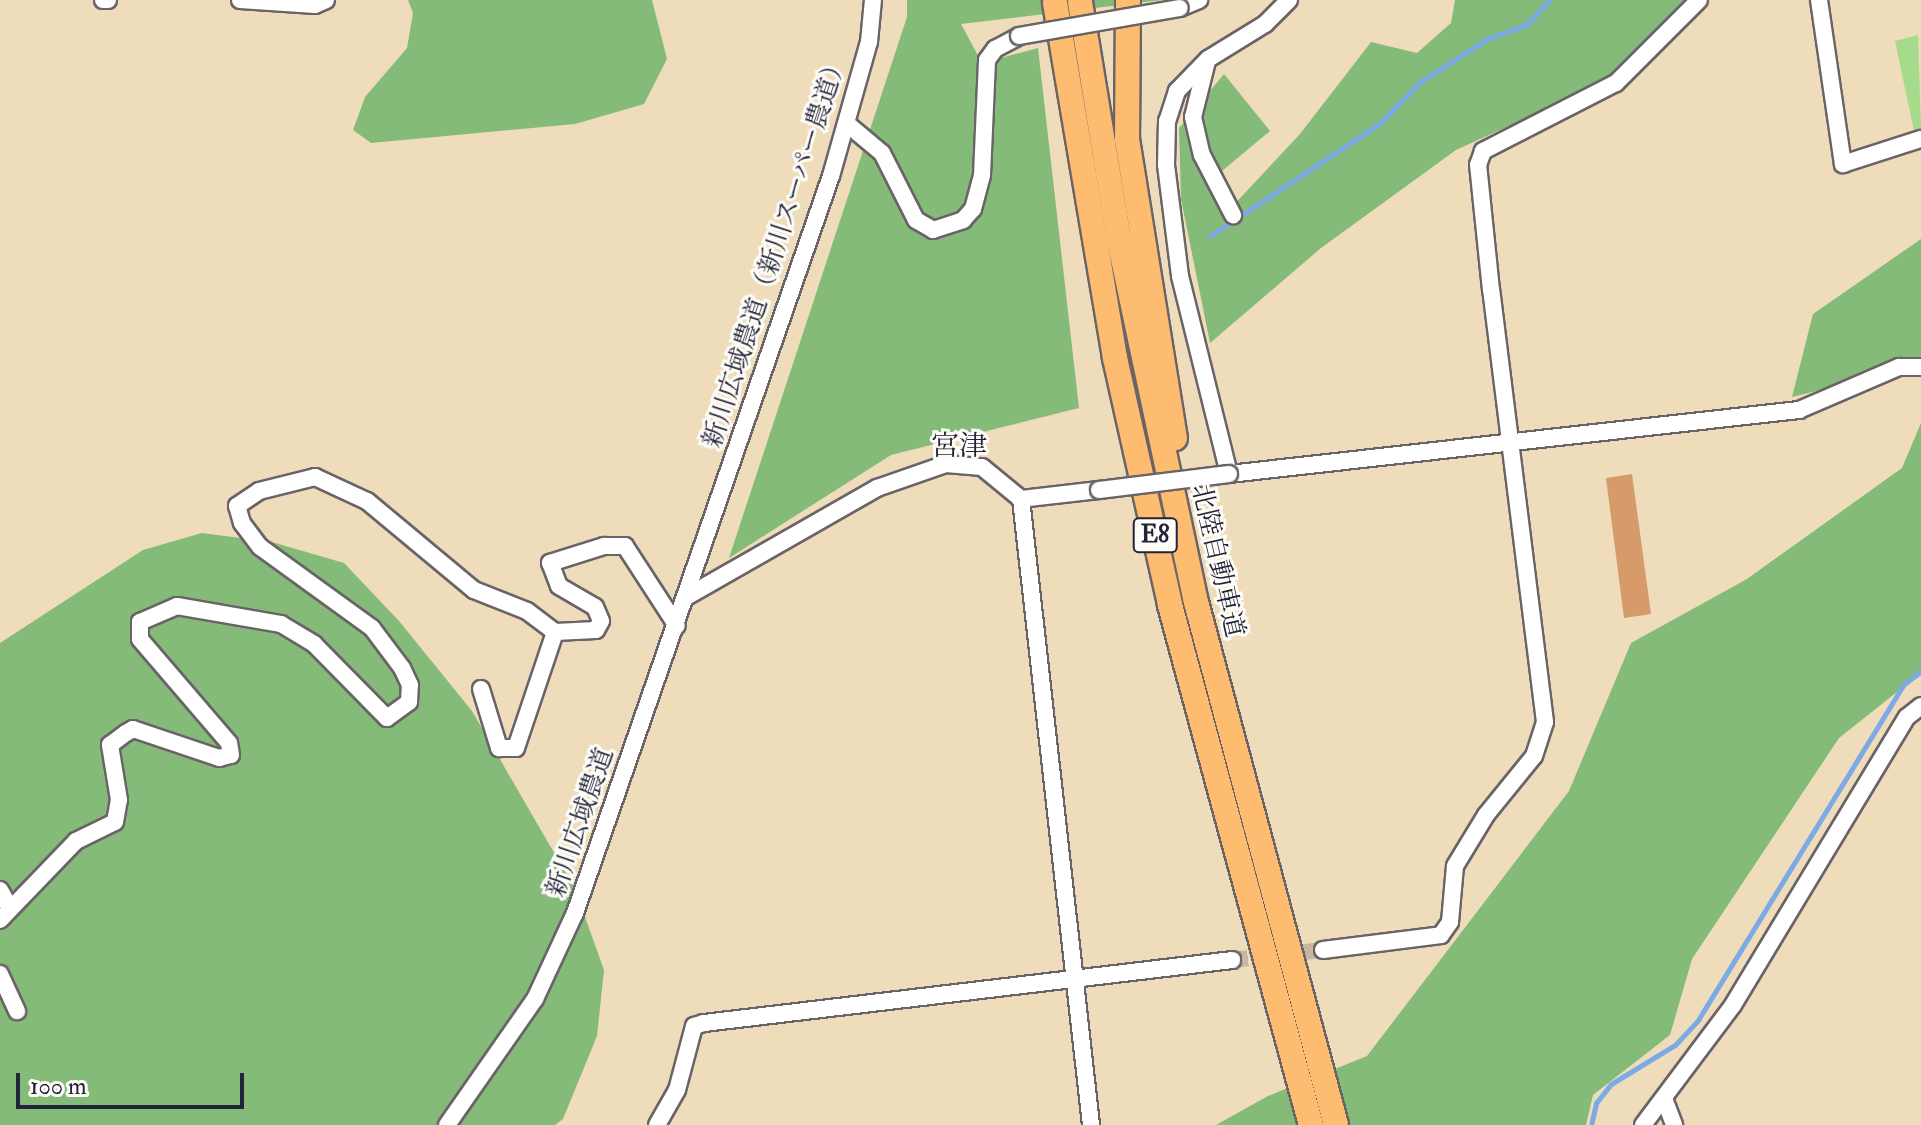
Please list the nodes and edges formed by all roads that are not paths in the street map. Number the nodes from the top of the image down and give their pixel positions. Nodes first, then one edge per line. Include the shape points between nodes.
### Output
1 (240, 0) edge
2 (326, 0) edge
3 (873, 0) edge
4 (1128, 0) edge
5 (1199, 0) edge
6 (1289, 0) edge
7 (1699, 0) edge
8 (1819, 0) edge
9 (1080, 2) dead end
10 (1055, 3) dead end
11 (1208, 59) junction
12 (846, 123) junction
13 (1921, 139) edge
14 (1233, 215) dead end
15 (1921, 367) edge
16 (1511, 444) junction
17 (1229, 474) junction
18 (1021, 499) junction
19 (716, 515) joint
20 (686, 597) junction
21 (677, 626) junction
22 (555, 632) junction
23 (481, 689) dead end
24 (1921, 706) edge
25 (1269, 878) junction
26 (0, 890) edge
27 (5, 914) edge
28 (1323, 950) tunnel mouth
29 (1232, 960) tunnel mouth
30 (0, 974) edge
31 (1074, 981) junction
32 (17, 1011) dead end
33 (1665, 1101) junction
34 (447, 1125) edge
35 (657, 1125) edge
36 (1091, 1125) edge
37 (1311, 1125) edge
38 (1336, 1125) edge
39 (1643, 1125) edge
40 (1674, 1125) edge

1 - 2 street via 315,5
3 - 12 street, 新川広域農道（新川スーパー農道） via 869,42
4 - 25 highway via 1127,139 1155,317 1196,547
5 - 12 street, bridge via 1180,8 1019,36 995,49 987,60 982,175 973,209 963,220 933,230 916,220 882,153
6 - 11 street via 1265,24
7 - 16 street via 1616,83 1483,151 1478,165
8 - 13 street via 1843,164
9 - 25 highway, 北陸自動車道 / E8 via 1119,240 1165,467
10 - 37 highway, 北陸自動車道 / E8 via 1095,247 1139,467 1205,738
11 - 14 street via 1193,117 1202,155
11 - 17 street via 1177,91 1167,121 1166,165 1180,276
12 - 19 street, 新川広域農道（新川スーパー農道）
15 - 16 street via 1899,367 1799,410
16 - 17 street
16 - 28 street via 1545,722 1534,756 1486,815 1455,866 1450,922 1441,935
17 - 18 street, bridge
18 - 20 street via 982,467 946,464 877,488
18 - 31 street
19 - 20 street, 新川広域農道
20 - 21 street, 新川広域農道
21 - 22 street via 625,546 604,546 550,563 559,586 595,607 601,621 596,630
21 - 34 street, 新川広域農道 via 568,927 535,999
22 - 23 street via 516,748 499,748
22 - 27 street via 527,611 474,590 367,501 315,477 259,491 237,506 242,523 260,547 372,628 402,668 410,685 409,702 387,718 314,644 281,624 177,606 140,622 140,639 229,743 231,755 219,758 133,729 126,733 110,745 119,800 115,822 76,841
24 - 33 street via 1907,717 1733,1005
25 - 38 highway, 北陸自動車道 / E8
26 - 27 street
29 - 31 street
30 - 32 street
31 - 35 street via 694,1026 677,1090
31 - 36 street
33 - 39 street
33 - 40 street

